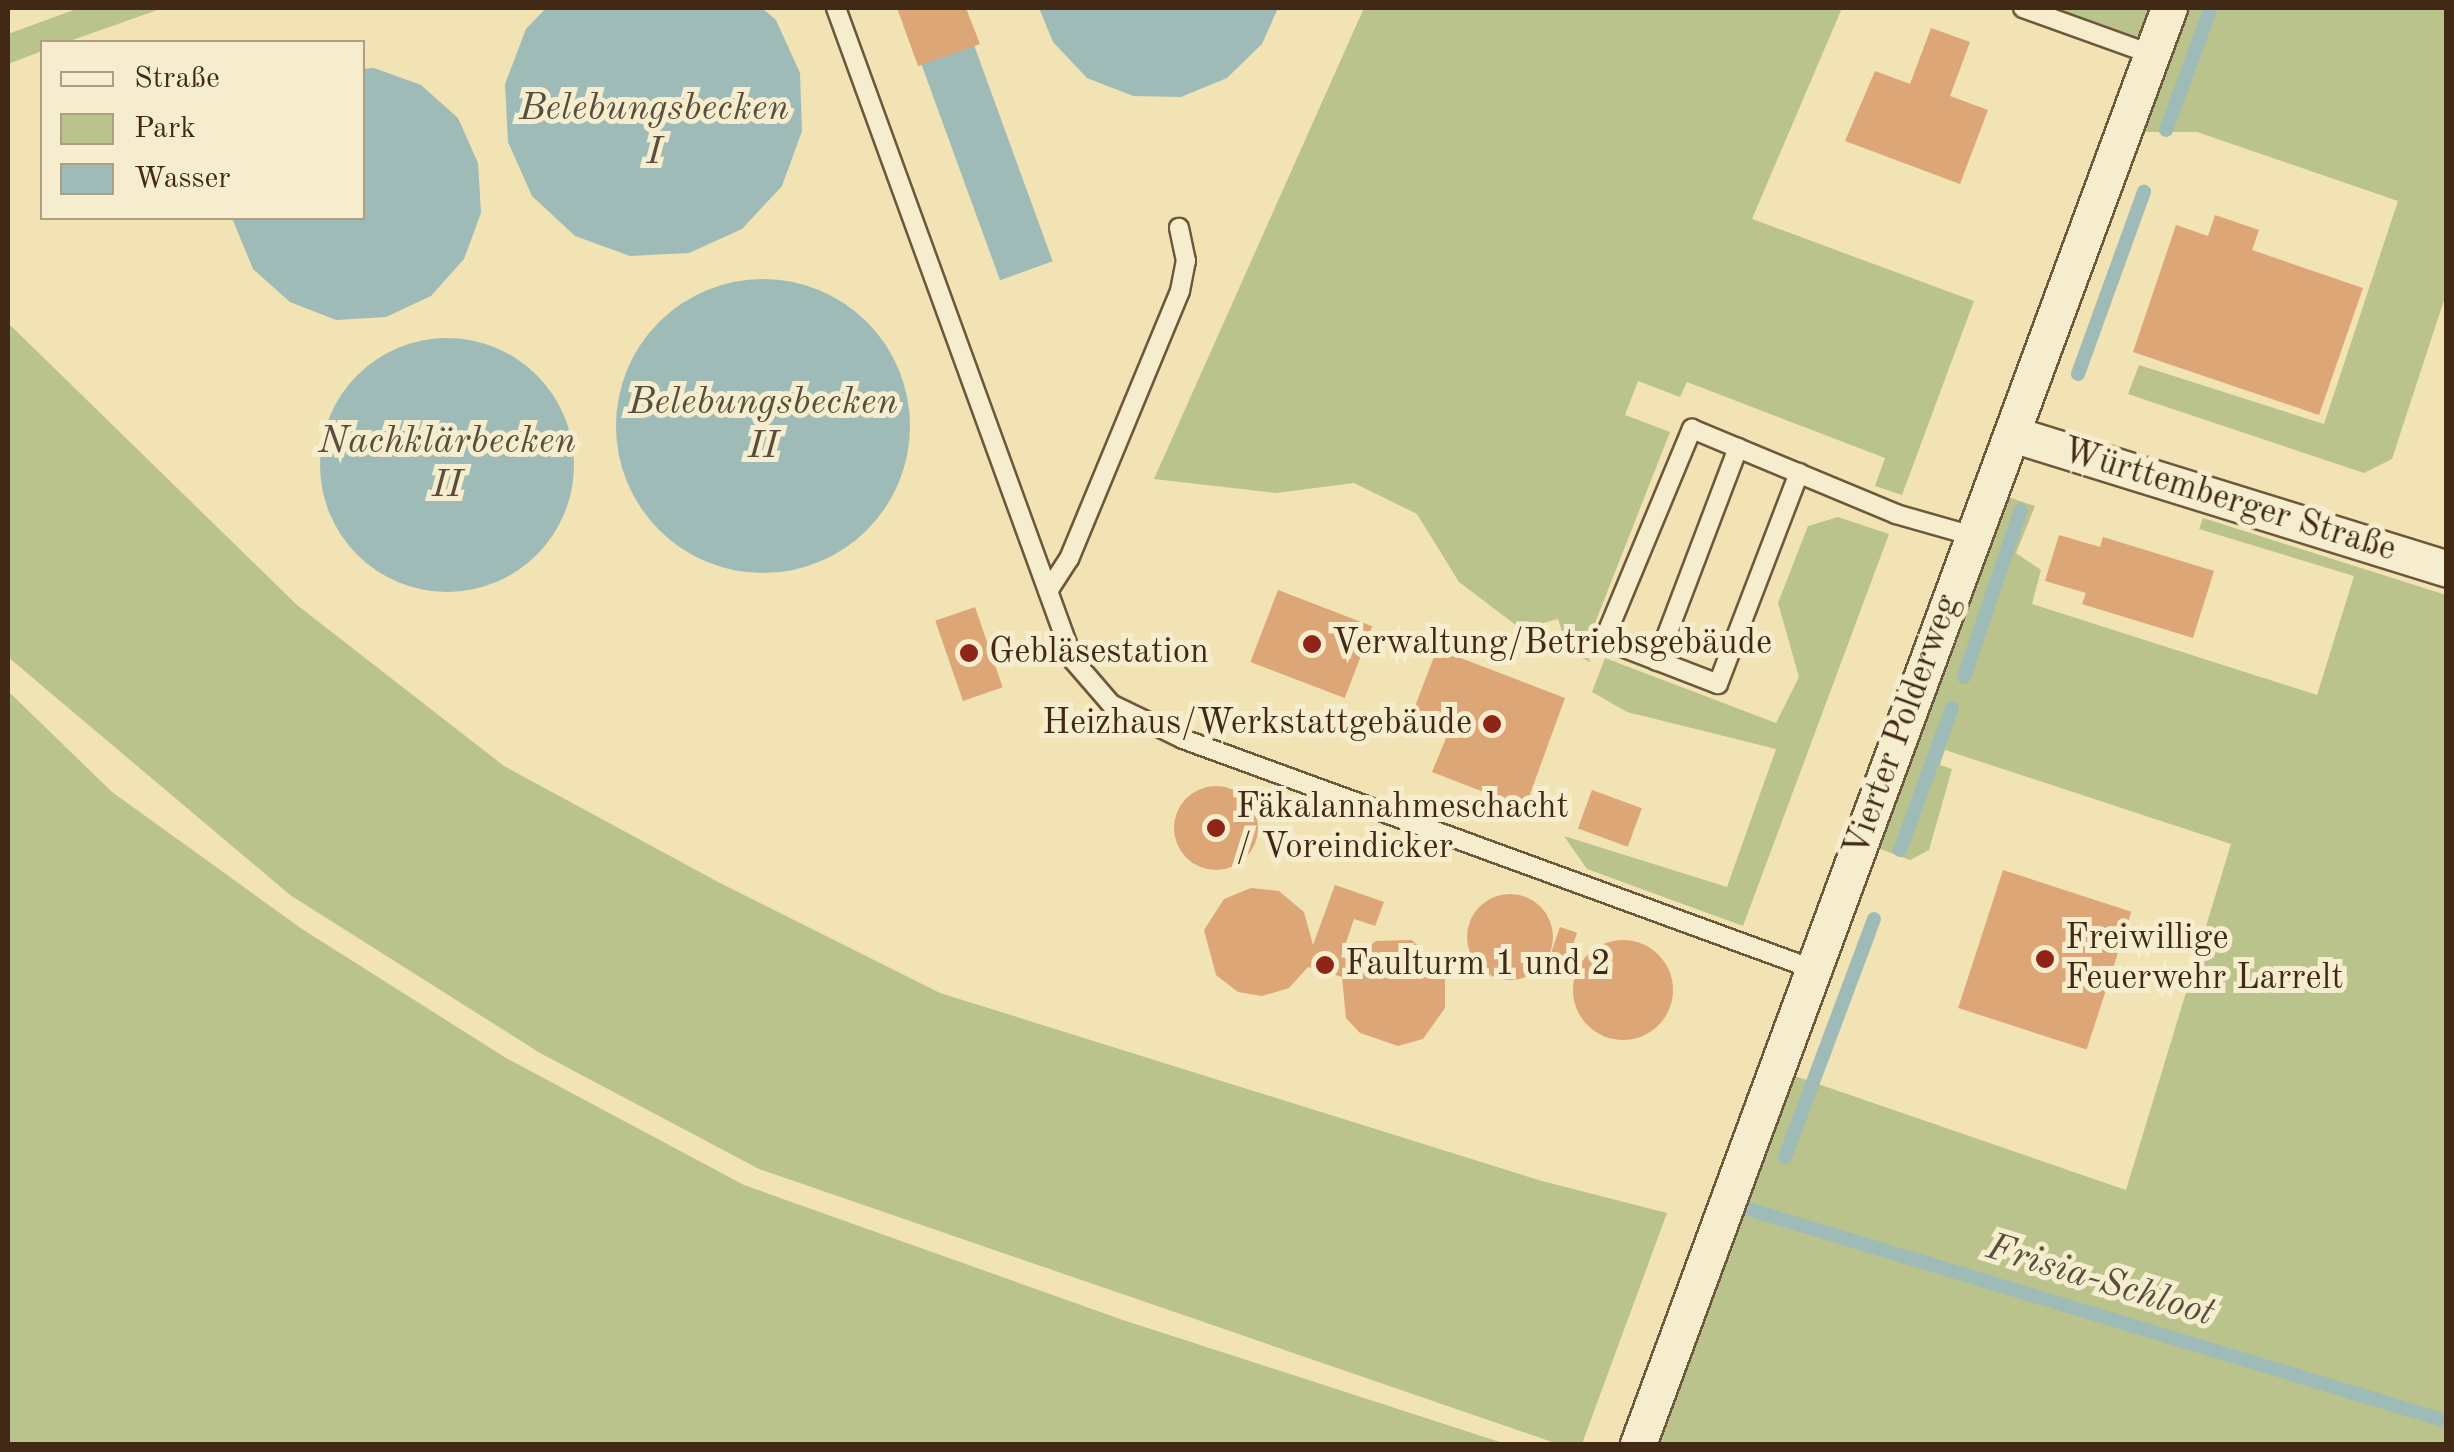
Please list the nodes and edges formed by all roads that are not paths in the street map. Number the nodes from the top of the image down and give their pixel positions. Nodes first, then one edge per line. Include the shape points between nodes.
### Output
1 (836, 8) edge
2 (2022, 8) edge
3 (2169, 8) edge
4 (2151, 54) junction
5 (1179, 228) dead end
6 (2012, 434) junction
7 (1738, 448) junction
8 (1799, 474) junction
9 (1974, 536) junction
10 (2446, 568) edge
11 (1048, 591) junction
12 (1657, 661) junction
13 (1813, 969) junction
14 (1638, 1444) edge

1 - 11 lane
2 - 4 lane
3 - 4 street, Vierter Polderweg
4 - 6 street, Vierter Polderweg
5 - 11 lane via 1186,261 1180,291 1069,559
6 - 9 street, Vierter Polderweg
6 - 10 street, Württemberger Straße
7 - 8 lane
7 - 12 lane
7 - 12 lane via 1692,429 1604,640
8 - 9 lane via 1896,514
8 - 12 lane via 1718,684
9 - 13 street, Vierter Polderweg
11 - 13 lane via 1073,660 1111,704 1236,759
13 - 14 street, Vierter Polderweg

